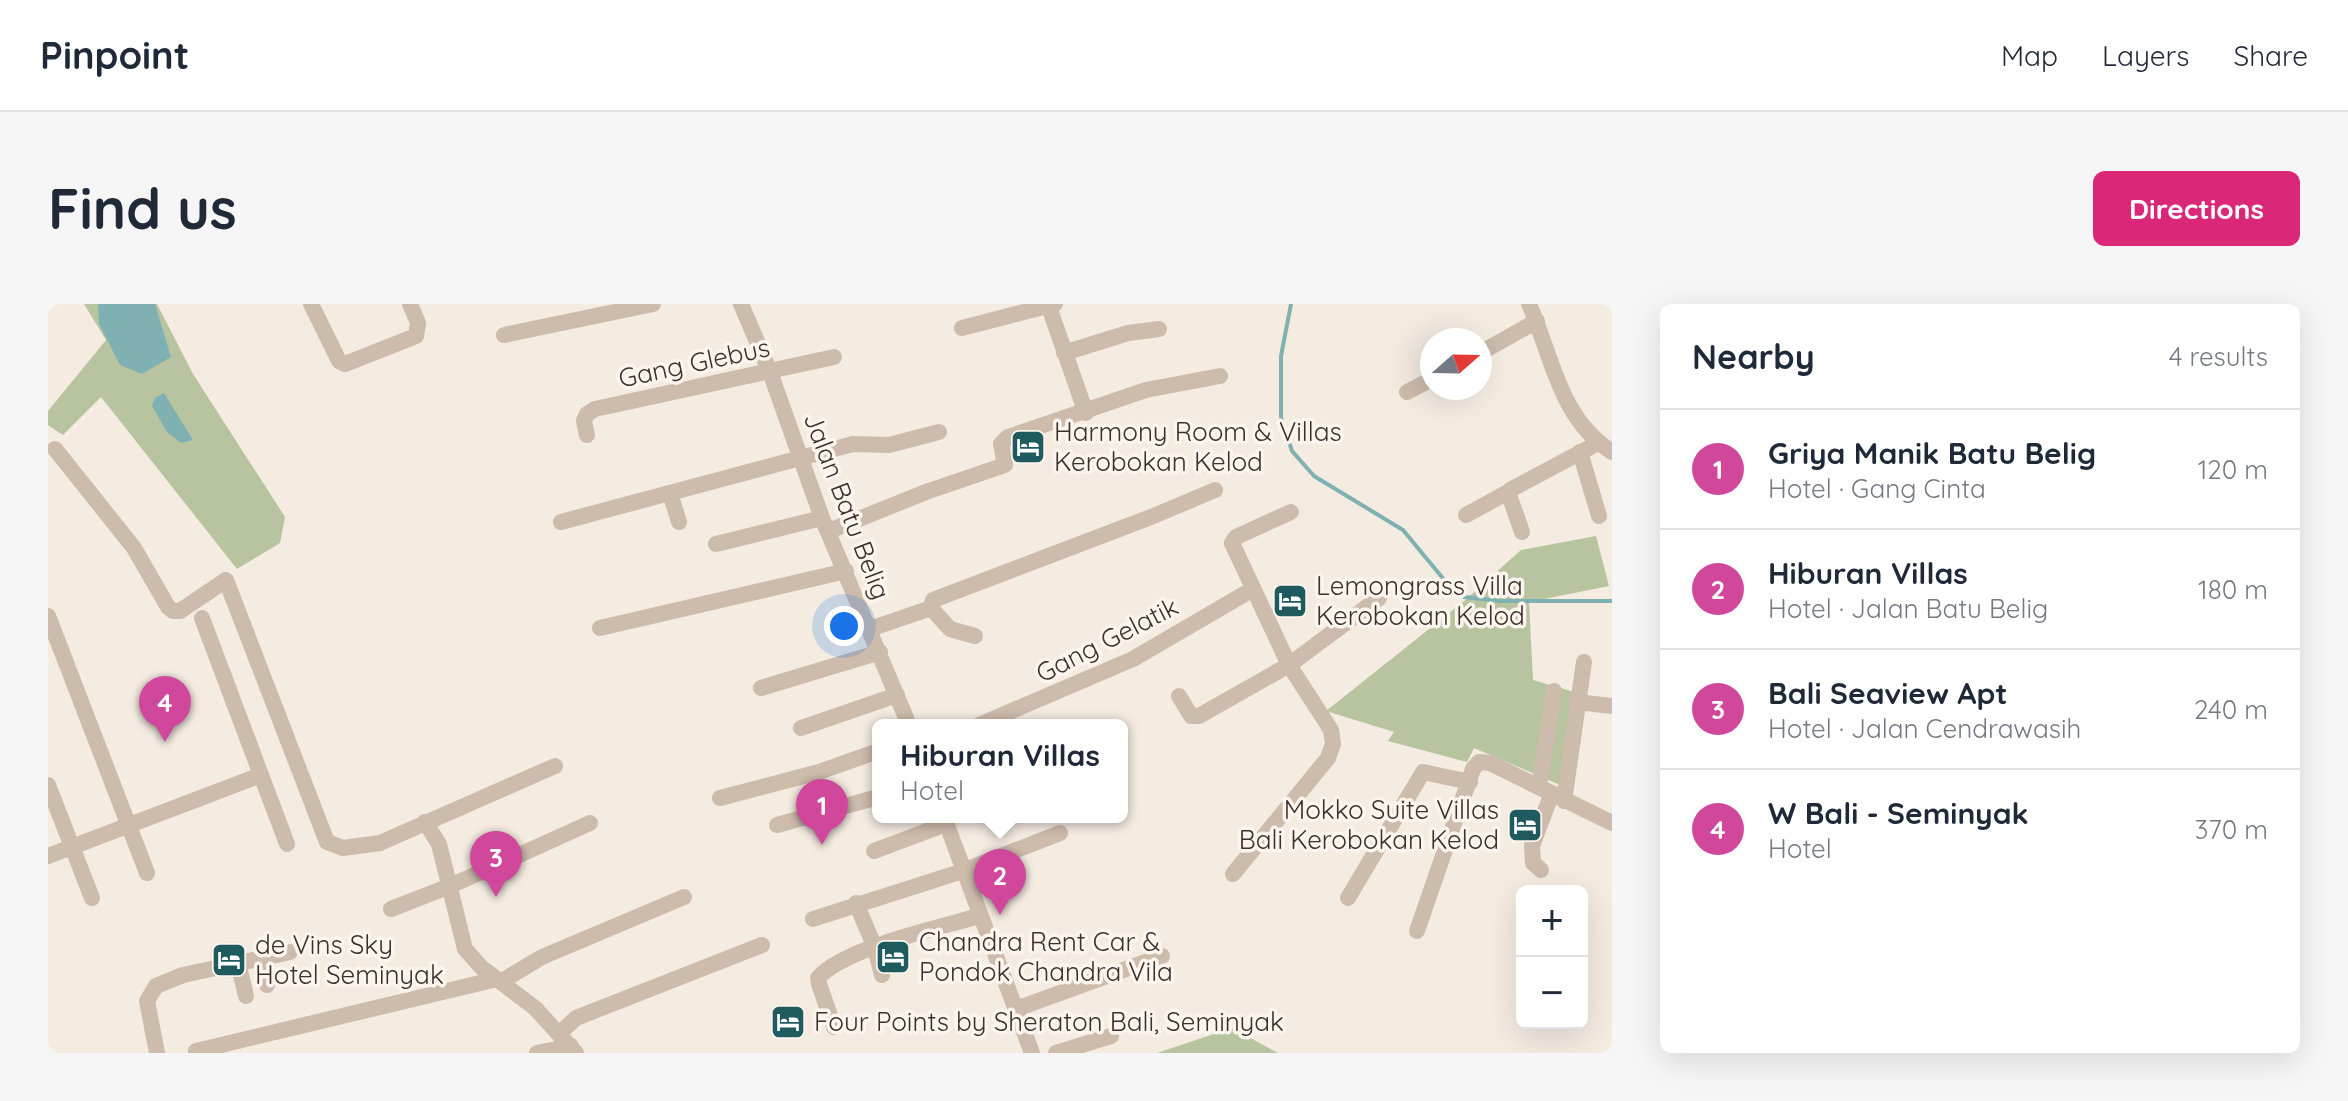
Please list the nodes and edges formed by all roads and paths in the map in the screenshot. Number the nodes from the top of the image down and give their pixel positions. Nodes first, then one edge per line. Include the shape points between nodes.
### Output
1 (311, 304) edge
2 (410, 304) edge
3 (653, 304) edge
4 (741, 304) edge
5 (1529, 304) edge
6 (1050, 305) edge
7 (1537, 321) junction
8 (962, 328) dead end
9 (1159, 329) dead end
10 (504, 335) dead end
11 (1492, 346) edge
12 (1064, 353) junction
13 (834, 357) dead end
14 (770, 372) junction
15 (1220, 376) dead end
16 (1420, 385) edge
17 (1407, 392) dead end
18 (1086, 413) junction
19 (939, 432) dead end
20 (587, 435) dead end
21 (1605, 448) edge
22 (50, 449) edge
23 (1580, 452) junction
24 (801, 460) junction
25 (1215, 490) dead end
26 (1510, 491) junction
27 (670, 493) junction
28 (1291, 512) dead end
29 (1466, 515) dead end
30 (1599, 516) dead end
31 (561, 522) dead end
32 (679, 522) dead end
33 (825, 524) junction
34 (1522, 532) dead end
35 (716, 544) dead end
36 (846, 571) junction
37 (1253, 589) junction
38 (1379, 598) dead end
39 (931, 608) junction
40 (48, 616) edge
41 (202, 618) dead end
42 (600, 628) dead end
43 (870, 629) junction
44 (975, 636) dead end
45 (880, 652) junction
46 (1584, 662) dead end
47 (1289, 665) junction
48 (761, 688) dead end
49 (1554, 691) dead end
50 (897, 695) junction
51 (1179, 696) dead end
52 (1577, 702) junction
53 (1612, 706) edge
54 (907, 719) edge
55 (993, 719) edge
56 (801, 728) dead end
57 (872, 753) edge
58 (555, 766) dead end
59 (261, 775) junction
60 (1470, 782) junction
61 (48, 785) edge
62 (1551, 794) junction
63 (720, 798) dead end
64 (872, 799) edge
65 (425, 822) junction
66 (590, 823) dead end
67 (940, 823) edge
68 (946, 823) edge
69 (1612, 823) edge
70 (128, 825) junction
71 (777, 825) dead end
72 (1060, 833) dead end
73 (287, 844) dead end
74 (72, 847) junction
75 (874, 851) dead end
76 (48, 856) edge
77 (1541, 870) dead end
78 (963, 871) junction
79 (147, 873) dead end
80 (1233, 874) dead end
81 (450, 886) junction
82 (684, 897) dead end
83 (92, 898) dead end
84 (1348, 898) dead end
85 (856, 903) junction
86 (391, 909) dead end
87 (979, 916) junction
88 (813, 919) dead end
89 (1417, 931) dead end
90 (762, 945) dead end
91 (875, 948) junction
92 (290, 952) dead end
93 (1162, 956) dead end
94 (261, 958) junction
95 (238, 963) junction
96 (882, 975) dead end
97 (499, 980) junction
98 (267, 985) dead end
99 (246, 996) dead end
100 (1016, 1009) junction
101 (834, 1027) dead end
102 (1111, 1036) dead end
103 (569, 1044) edge
104 (196, 1051) dead end
105 (157, 1053) edge
106 (537, 1053) edge
107 (1032, 1053) edge
108 (1056, 1053) edge

1 - 2 street via 345,364 416,336 418,323
3 - 10 street
4 - 14 street, Jalan Batu Belig
5 - 7 street
6 - 8 street
6 - 12 street
7 - 11 street
7 - 21 street via 1571,412
9 - 12 street
12 - 18 street
13 - 14 street, Gang Glebus
14 - 20 street, Gang Glebus via 590,411 584,421
14 - 24 street, Jalan Batu Belig
15 - 18 street via 1159,387
16 - 17 street
18 - 33 street via 1005,439 1005,465
19 - 24 street via 889,445 853,444
21 - 23 street
22 - 65 street via 134,548 173,611 226,580 327,842 364,847
23 - 26 street
23 - 30 street
24 - 27 street
24 - 33 street, Jalan Batu Belig
25 - 39 street via 933,600
26 - 29 street
26 - 34 street
27 - 31 street
27 - 32 street
28 - 37 street via 1232,540
33 - 35 street
33 - 36 street, Jalan Batu Belig
36 - 42 street
36 - 43 street, Jalan Batu Belig
37 - 47 street
37 - 55 street, Gang Gelatik via 1133,659
38 - 47 street
39 - 43 street
39 - 44 street via 950,629
40 - 70 street
41 - 59 street
43 - 45 street, Jalan Batu Belig
45 - 48 street
45 - 50 street, Jalan Batu Belig
46 - 52 street
47 - 51 street via 1199,716 1191,716
47 - 80 street via 1331,730 1332,751
49 - 62 street
50 - 54 street, Jalan Batu Belig
50 - 56 street
52 - 53 street
52 - 62 street
57 - 63 street
58 - 65 street
59 - 70 street
59 - 73 street
60 - 62 street via 1475,764 1484,761
60 - 84 street via 1423,772
60 - 89 street
61 - 74 street
62 - 69 street
62 - 77 street via 1532,846 1533,863
64 - 71 street
65 - 81 street via 439,844
66 - 81 street
67 - 75 street
68 - 78 street
70 - 74 street
70 - 79 street
72 - 78 street
74 - 76 street
74 - 83 street
78 - 85 street
78 - 87 street
81 - 86 street
81 - 97 street via 465,949
82 - 97 street
85 - 88 street
85 - 91 street
87 - 91 street
87 - 100 street
90 - 103 street via 576,1018
91 - 96 street
91 - 101 street via 818,978
92 - 94 street
93 - 100 street
94 - 95 street
94 - 98 street
95 - 99 street
95 - 105 street via 156,986 147,1001
97 - 103 street
97 - 104 street
100 - 107 street
102 - 108 street
103 - 106 street

